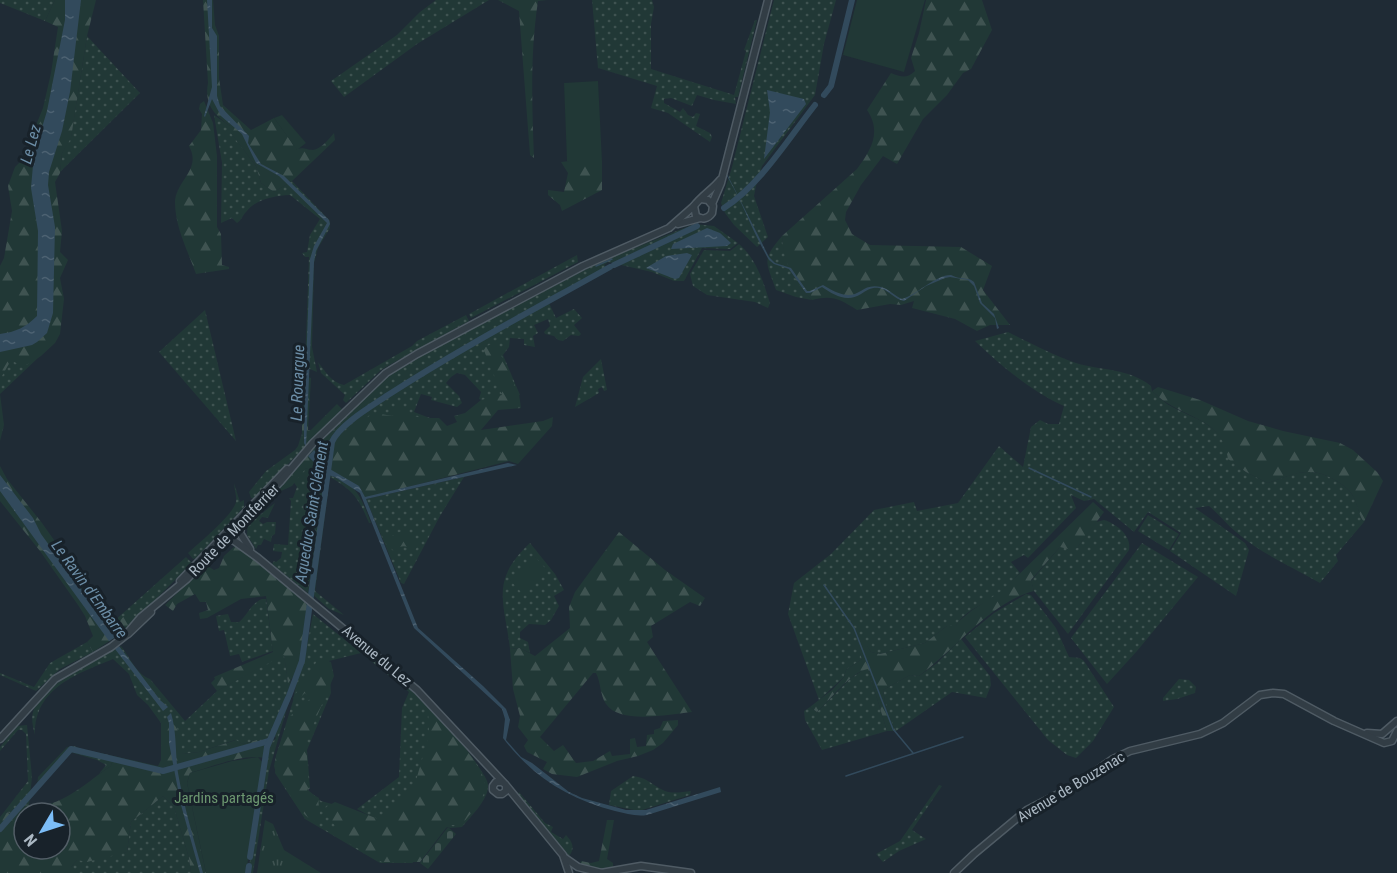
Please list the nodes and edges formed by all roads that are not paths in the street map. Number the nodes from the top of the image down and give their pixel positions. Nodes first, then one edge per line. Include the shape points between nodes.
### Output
1 (768, 0) edge
2 (722, 178) junction
3 (701, 199) junction
4 (712, 204) junction
5 (694, 206) junction
6 (701, 218) junction
7 (671, 226) junction
8 (296, 461) junction
9 (243, 523) junction
10 (231, 531) junction
11 (240, 540) junction
12 (223, 543) junction
13 (168, 595) junction
14 (1397, 721) edge
15 (1358, 731) junction
16 (1385, 733) junction
17 (1395, 734) edge
18 (0, 739) edge
19 (1382, 742) junction
20 (486, 765) junction
21 (504, 784) junction
22 (493, 786) junction
23 (502, 794) junction
24 (519, 802) junction
25 (986, 845) junction
26 (562, 855) junction
27 (584, 870) edge
28 (569, 873) edge
29 (602, 873) edge
30 (691, 873) edge
31 (954, 873) edge
32 (960, 873) edge

1 - 2 street
2 - 3 street
2 - 4 street
3 - 4 street
3 - 5 street
4 - 6 street via 710,216
5 - 6 street via 694,213
5 - 7 street
6 - 7 street
7 - 8 street, Route de Montferrier via 600,258 397,366 372,385
8 - 9 street, Route de Montferrier
8 - 10 street, Route de Montferrier via 242,514
9 - 10 street, Route de Montferrier
9 - 11 street
10 - 11 street, Avenue du Lez
10 - 12 street, Route de Montferrier
10 - 13 street, Route de Montferrier
11 - 12 street
11 - 20 street, Avenue du Lez via 417,690
12 - 13 street, Route de Montferrier
13 - 18 street, Route de Montferrier via 111,647 55,679
14 - 16 street
15 - 16 street, Avenue de Bouzenac
15 - 19 street, Avenue de Bouzenac
15 - 25 street, Avenue de Bouzenac via 1284,694 1260,695 1223,723 1200,734 1113,759 1074,786 1027,810
16 - 17 street
16 - 19 street
17 - 19 street via 1391,742
20 - 21 street, Avenue du Lez
20 - 22 street, Avenue du Lez
21 - 22 street via 497,782
21 - 23 street via 506,790
21 - 24 street, Avenue du Lez
22 - 23 street via 495,793
23 - 24 street
24 - 26 street, Avenue du Lez
25 - 31 street, Avenue de Bouzenac
25 - 32 street, Avenue de Bouzenac
26 - 27 street
26 - 28 street
27 - 28 street via 573,868
27 - 29 street
29 - 30 street via 648,866

